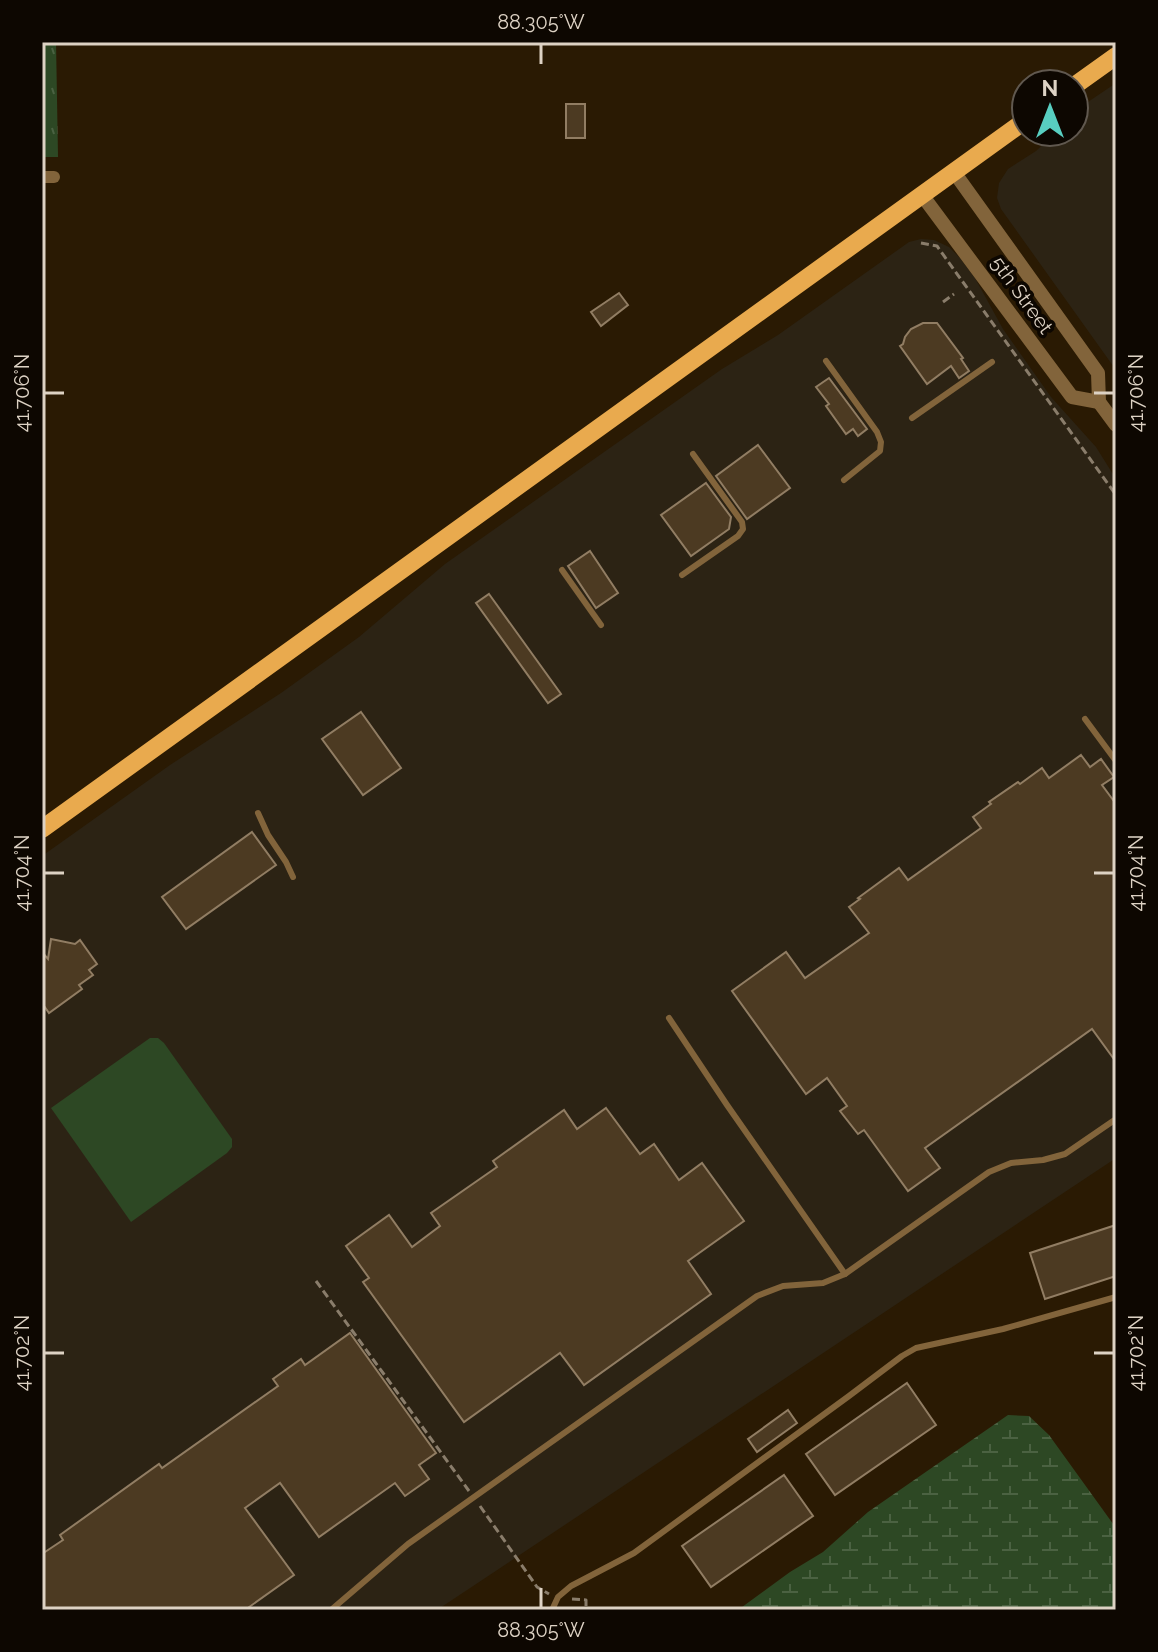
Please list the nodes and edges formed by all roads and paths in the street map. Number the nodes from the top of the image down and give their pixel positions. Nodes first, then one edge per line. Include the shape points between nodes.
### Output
1 (1116, 56) edge
2 (1090, 75) edge
3 (1010, 132) edge
4 (954, 172) junction
5 (922, 195) junction
6 (921, 243) dead end
7 (954, 294) dead end
8 (943, 302) dead end
9 (826, 361) dead end
10 (992, 362) dead end
11 (1099, 402) junction
12 (912, 418) dead end
13 (1116, 425) edge
14 (693, 454) dead end
15 (844, 480) dead end
16 (1116, 495) edge
17 (562, 570) dead end
18 (682, 575) dead end
19 (601, 625) dead end
20 (1085, 719) dead end
21 (1116, 761) edge
22 (258, 813) dead end
23 (42, 829) edge
24 (293, 877) dead end
25 (669, 1018) dead end
26 (1116, 1119) edge
27 (845, 1274) junction
28 (316, 1281) dead end
29 (1116, 1297) edge
30 (474, 1497) junction
31 (528, 1574) dead end
32 (586, 1604) dead end
33 (331, 1610) edge
34 (552, 1610) edge
35 (586, 1610) edge

1 - 2 main road
3 - 4 main road
4 - 5 main road
4 - 11 street, 5th Street via 1098,373
5 - 11 street, 5th Street via 1072,397
5 - 23 main road
6 - 16 path via 937,246
7 - 8 path
9 - 15 lane via 881,442 880,451
10 - 12 lane
11 - 13 street, 5th Street
14 - 18 lane via 743,529
17 - 19 lane
20 - 21 lane
22 - 24 lane
25 - 27 lane
26 - 27 lane via 1065,1154 989,1172
27 - 30 lane via 757,1296
28 - 30 path
29 - 34 lane via 909,1352 634,1553 571,1586
30 - 31 path
30 - 33 lane via 408,1544
32 - 35 path

